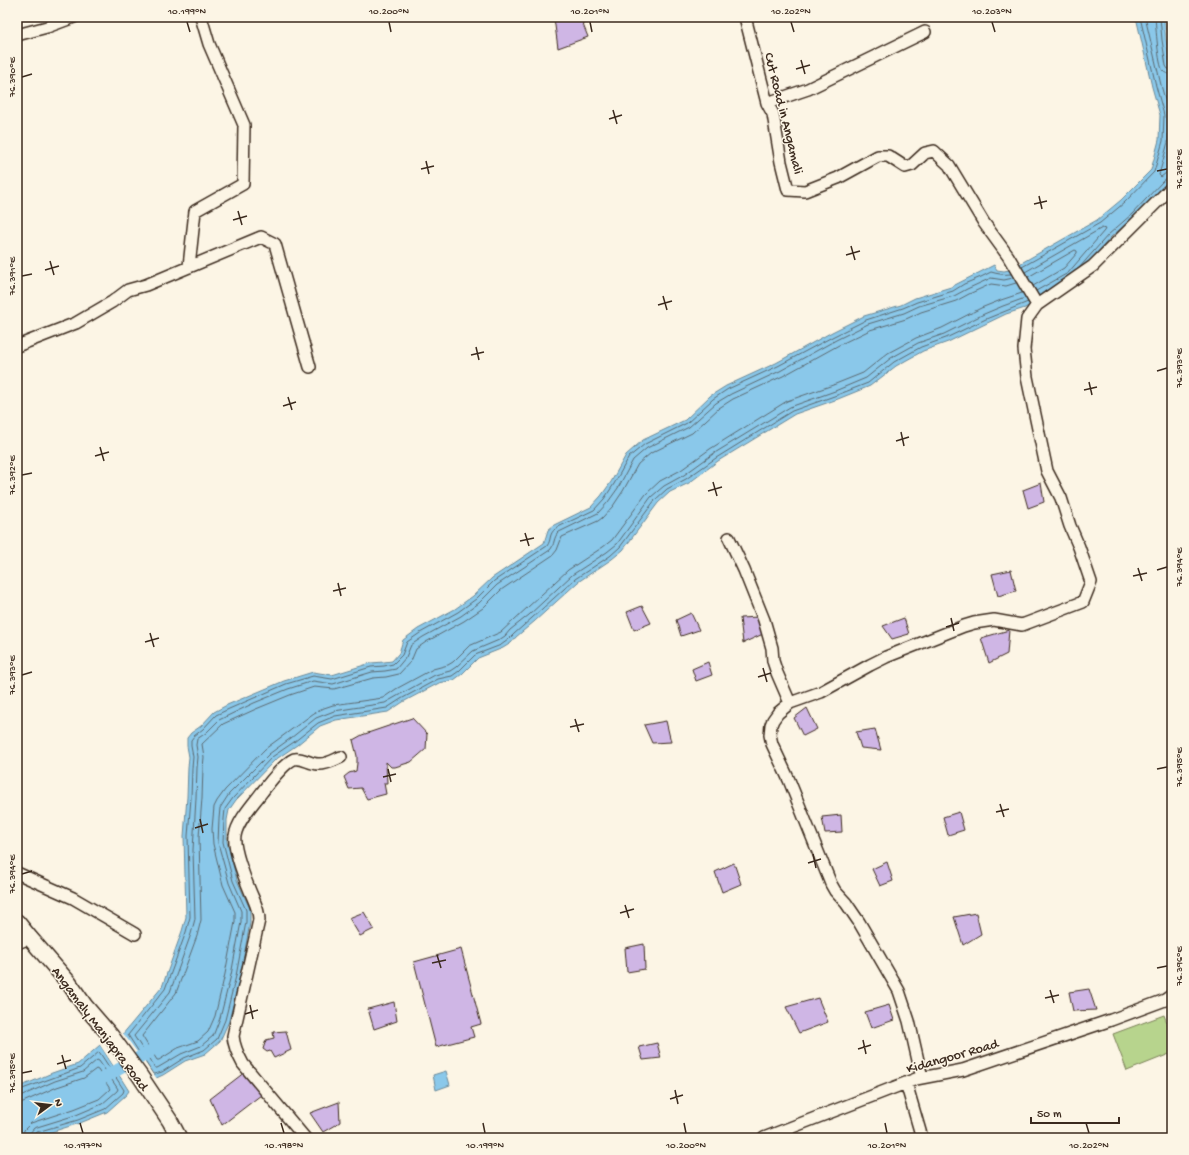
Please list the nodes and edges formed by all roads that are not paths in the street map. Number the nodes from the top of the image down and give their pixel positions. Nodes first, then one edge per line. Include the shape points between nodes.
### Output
1 (74, 17) edge
2 (201, 17) edge
3 (745, 17) edge
4 (926, 32) dead end
5 (17, 35) edge
6 (768, 103) junction
7 (1172, 187) edge
8 (189, 266) junction
9 (1037, 305) junction
10 (17, 346) edge
11 (310, 367) dead end
12 (729, 538) dead end
13 (790, 703) junction
14 (341, 757) dead end
15 (17, 873) edge
16 (17, 922) edge
17 (135, 934) dead end
18 (23, 941) edge
19 (1172, 995) edge
20 (922, 1078) junction
21 (906, 1083) junction
22 (179, 1138) edge
23 (305, 1138) edge
24 (764, 1138) edge
25 (922, 1138) edge

1 - 5 street
2 - 8 street via 244,124 243,184 195,211
3 - 6 street, Cut Road in Angamali
4 - 6 street via 808,89
6 - 9 street, Cut Road in Angamali via 773,114 788,190 806,191 838,178 878,156 888,156 905,167 912,165 925,153 934,151 950,165
7 - 9 street via 1093,266
8 - 10 street via 128,290 76,323
8 - 11 street via 261,237 274,244
9 - 13 street via 1027,319 1024,349 1027,377 1047,471 1061,498 1091,582 1084,602 1022,625 994,620 964,626 886,657 821,692
12 - 13 street via 764,620 773,661
13 - 20 street via 771,725 772,744 831,884 859,922 899,991 909,1021
14 - 23 street via 322,764 299,759 289,763 252,804 236,831 234,841 258,909 259,920 233,1036 234,1043 243,1064
15 - 17 street via 73,898
16 - 18 main road, Angamaly Manjapra Road
18 - 22 main road, Angamaly Manjapra Road via 69,983 140,1076
19 - 20 street, Kidangoor Road via 1111,1020 963,1070
20 - 21 street, Kidangoor Road
21 - 24 street, Kidangoor Road
21 - 25 street

